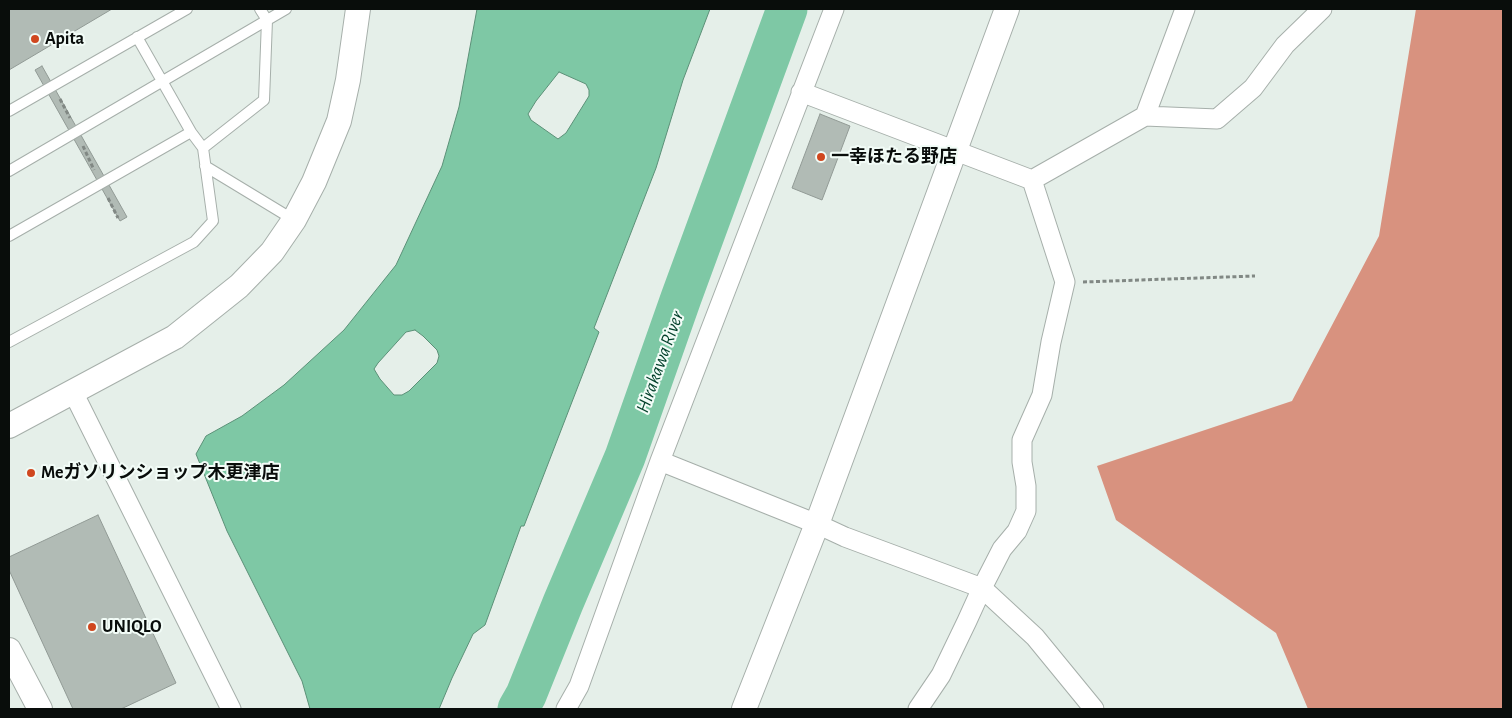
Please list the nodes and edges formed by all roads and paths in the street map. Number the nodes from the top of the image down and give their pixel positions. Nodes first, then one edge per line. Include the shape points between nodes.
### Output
1 (187, 9) edge
2 (260, 9) edge
3 (286, 9) edge
4 (358, 9) edge
5 (834, 9) edge
6 (1007, 9) edge
7 (1185, 9) edge
8 (1322, 9) edge
9 (267, 20) junction
10 (137, 37) junction
11 (162, 82) junction
12 (802, 92) junction
13 (9, 111) edge
14 (1145, 116) junction
15 (191, 132) junction
16 (202, 148) junction
17 (956, 150) junction
18 (205, 166) junction
19 (9, 171) edge
20 (1032, 180) junction
21 (294, 220) junction
22 (9, 236) edge
23 (1255, 276) dead end
24 (1065, 282) junction
25 (9, 342) edge
26 (73, 392) junction
27 (9, 426) edge
28 (660, 461) junction
29 (817, 524) junction
30 (982, 588) junction
31 (9, 650) edge
32 (40, 709) edge
33 (231, 709) edge
34 (566, 709) edge
35 (744, 709) edge
36 (918, 709) edge
37 (1094, 709) edge

1 - 10 lane
2 - 9 lane
3 - 9 lane
4 - 21 street via 339,121
5 - 12 street
6 - 17 street
7 - 14 street
8 - 14 street via 1285,45 1253,88 1217,119
9 - 11 lane
9 - 16 lane via 264,100
10 - 11 lane
10 - 13 lane
11 - 15 lane
11 - 19 lane
12 - 17 street
12 - 28 street
14 - 20 street
15 - 16 lane
15 - 22 lane
16 - 18 lane
17 - 20 street
17 - 29 street
18 - 21 lane
18 - 25 lane via 213,221 194,242
20 - 24 street
21 - 26 street via 266,259 202,317 175,337
23 - 24 path
24 - 30 street via 1042,395 1022,440 1026,511
26 - 27 street
26 - 33 street
28 - 29 street
28 - 34 street via 579,686
29 - 30 street
29 - 35 street
30 - 36 street via 941,675
30 - 37 street via 1035,637
31 - 32 street

